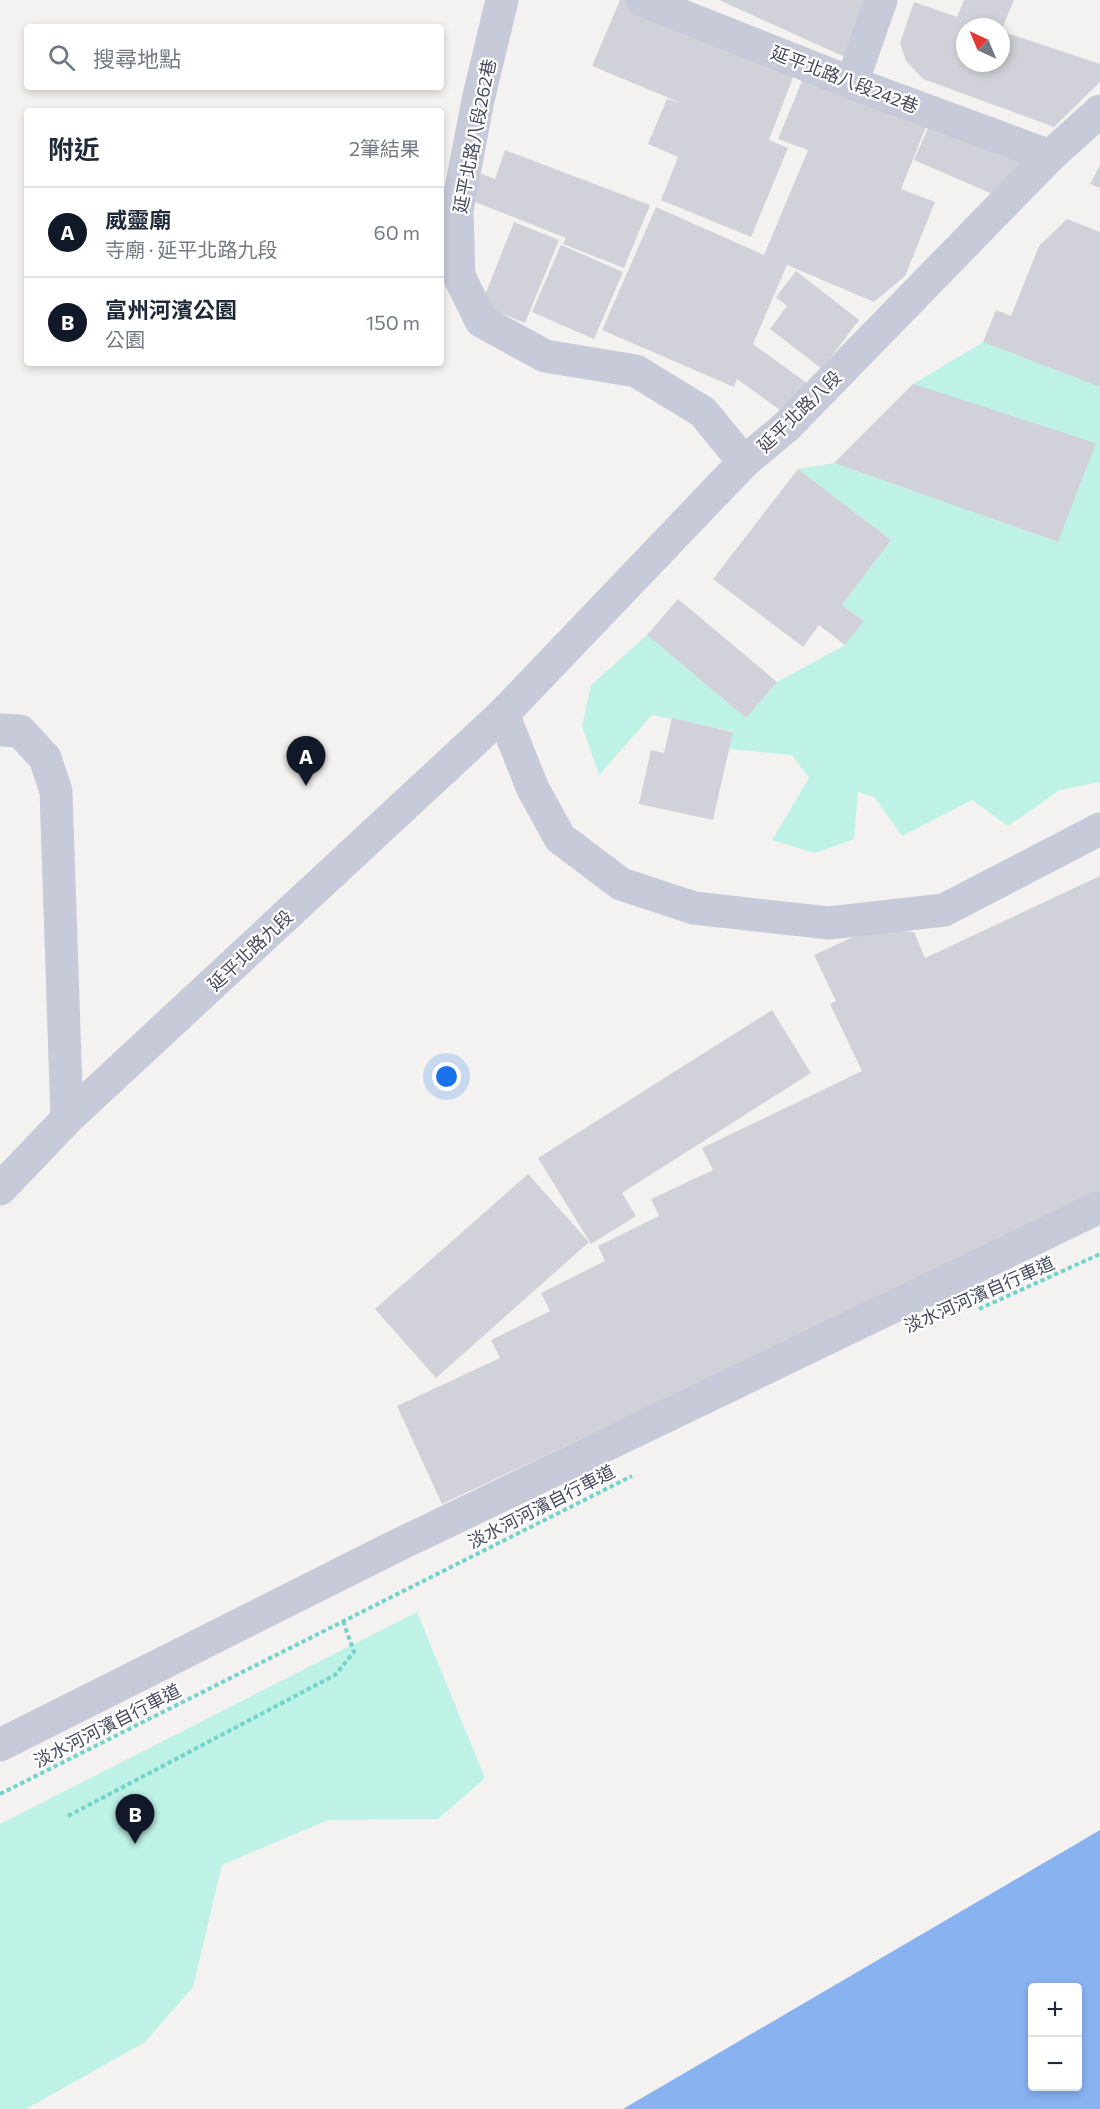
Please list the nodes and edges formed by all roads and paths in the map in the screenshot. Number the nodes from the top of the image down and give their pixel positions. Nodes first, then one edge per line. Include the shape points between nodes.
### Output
1 (502, 0) edge
2 (642, 0) edge
3 (881, 0) edge
4 (852, 83) junction
5 (1100, 111) edge
6 (1050, 156) junction
7 (744, 462) junction
8 (503, 714) junction
9 (0, 730) edge
10 (1100, 829) edge
11 (67, 1119) junction
12 (0, 1189) edge
13 (1100, 1207) edge
14 (1100, 1254) edge
15 (974, 1311) dead end
16 (634, 1475) dead end
17 (343, 1621) junction
18 (0, 1745) edge
19 (0, 1794) edge
20 (68, 1816) dead end

1 - 7 street, 延平北路八段262巷 via 477,100 457,210 459,276 481,321 545,357 636,371 703,412
2 - 4 street, 延平北路八段242巷
3 - 4 street
4 - 6 street, 延平北路八段242巷
5 - 6 street, 延平北路八段
6 - 7 street, 延平北路八段 via 787,426
7 - 8 street, 延平北路八段
8 - 10 street via 533,789 560,838 621,884 694,908 829,923 944,910
8 - 11 street, 延平北路九段
9 - 11 street via 20,731 45,758 56,791
11 - 12 street, 延平北路九段
13 - 18 street via 392,1548
14 - 15 path, 淡水河河濱自行車道
16 - 17 path, 淡水河河濱自行車道
17 - 19 path, 淡水河河濱自行車道
17 - 20 path via 354,1652 335,1675

